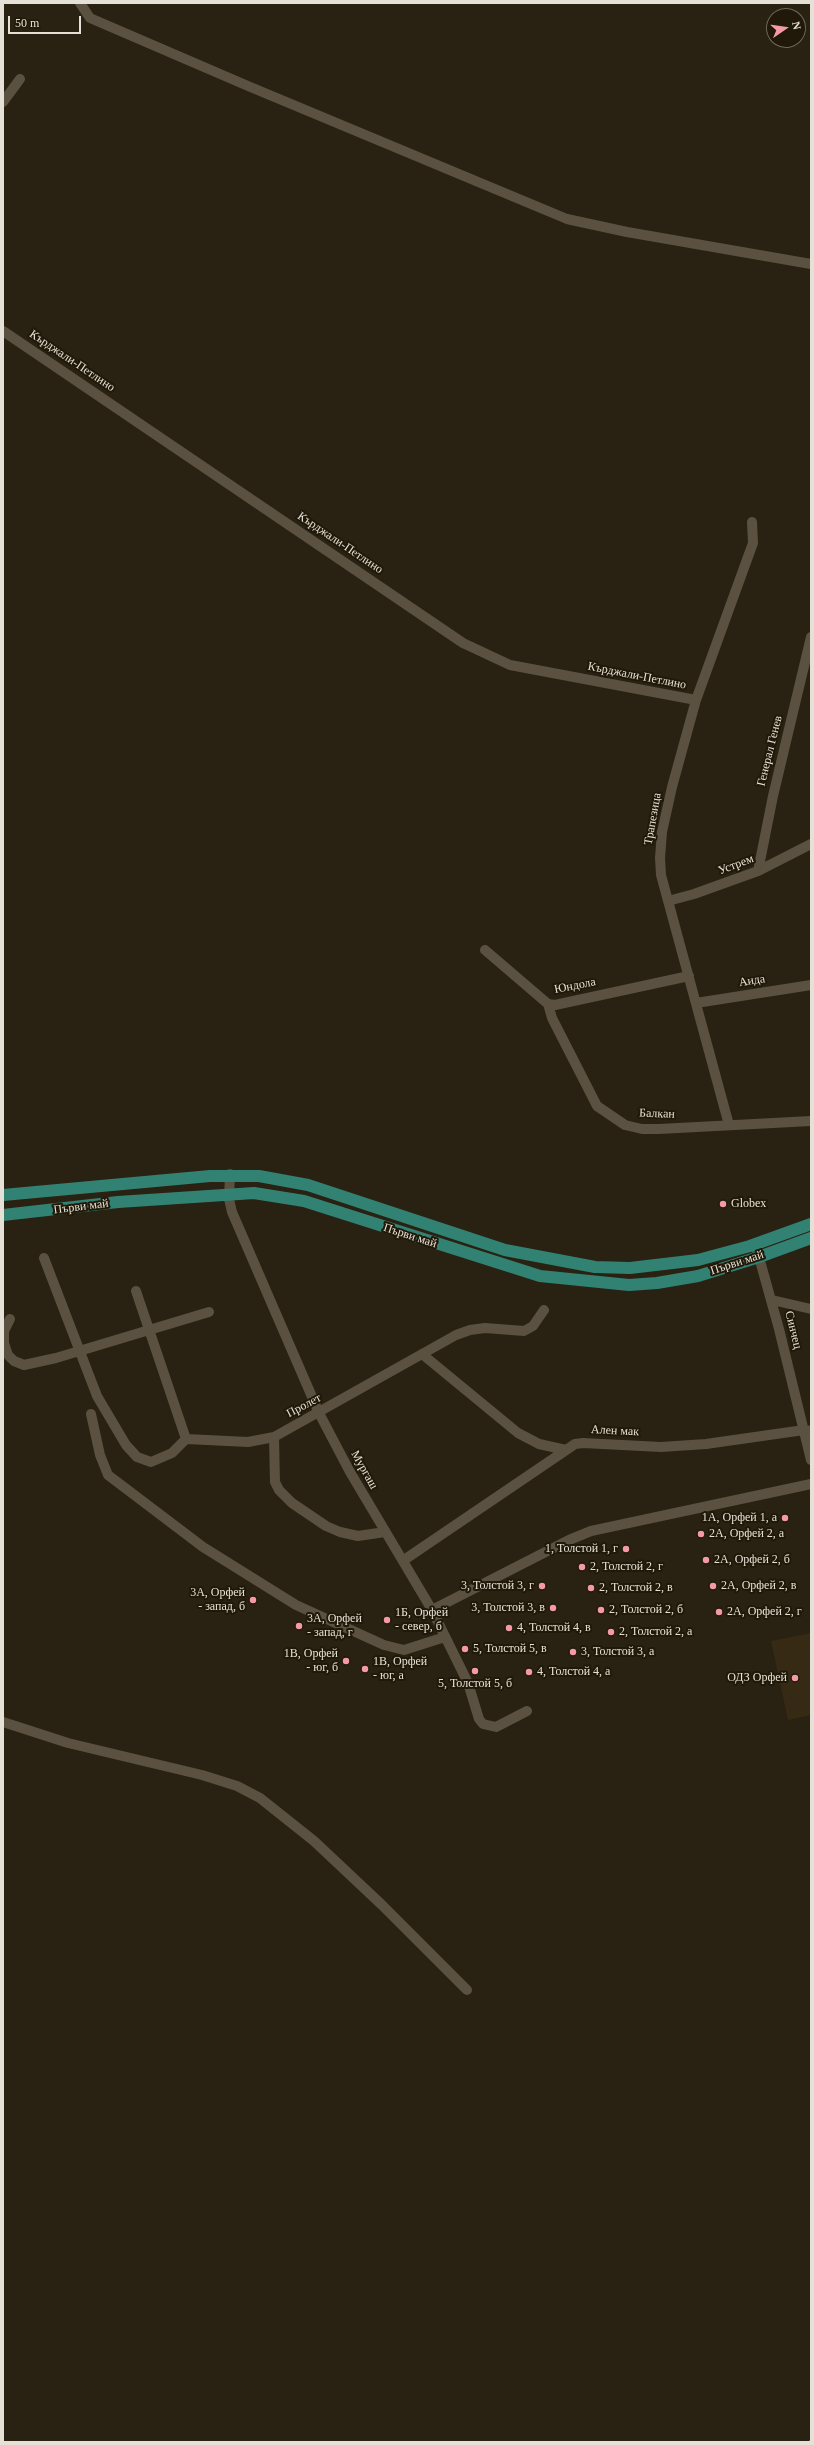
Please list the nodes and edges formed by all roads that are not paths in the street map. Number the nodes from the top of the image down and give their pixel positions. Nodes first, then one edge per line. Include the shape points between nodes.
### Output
1 (80, 3) edge
2 (20, 79) dead end
3 (3, 102) edge
4 (811, 264) edge
5 (3, 331) edge
6 (752, 522) dead end
7 (811, 637) edge
8 (696, 700) junction
9 (811, 844) edge
10 (758, 871) junction
11 (668, 901) junction
12 (485, 950) dead end
13 (689, 976) junction
14 (811, 985) edge
15 (696, 1003) junction
16 (548, 1004) junction
17 (811, 1121) edge
18 (729, 1125) junction
19 (230, 1174) junction
20 (229, 1193) junction
21 (3, 1195) edge
22 (3, 1215) edge
23 (811, 1224) edge
24 (811, 1238) edge
25 (755, 1244) junction
26 (759, 1257) junction
27 (44, 1258) dead end
28 (136, 1291) dead end
29 (772, 1300) junction
30 (811, 1309) edge
31 (544, 1310) dead end
32 (209, 1312) dead end
33 (10, 1319) dead end
34 (147, 1330) junction
35 (78, 1350) junction
36 (422, 1354) junction
37 (319, 1413) junction
38 (91, 1414) dead end
39 (808, 1431) edge
40 (274, 1437) junction
41 (186, 1438) junction
42 (566, 1450) junction
43 (811, 1460) edge
44 (811, 1484) edge
45 (385, 1532) junction
46 (404, 1560) junction
47 (432, 1610) junction
48 (445, 1637) junction
49 (527, 1711) dead end
50 (3, 1722) edge
51 (467, 1990) dead end

1 - 4 street via 90,18 255,90 567,219
2 - 3 street
5 - 8 street, Кърджали-Петлино via 463,643 510,665
6 - 8 street, Трапезица via 753,543
7 - 10 street, Генерал Генев
8 - 11 street, Трапезица via 662,832 661,875
9 - 10 street, Устрем
10 - 11 street, Устрем
11 - 13 street, Трапезица
12 - 16 street, Юндола
13 - 15 street, Трапезица
13 - 16 street, Юндола via 555,1005
14 - 15 street, Аида
15 - 18 street, Трапезица
16 - 18 street, Балкан via 552,1018 591,1096 597,1106 604,1111 625,1124 642,1129
17 - 18 street, Балкан
19 - 20 street, Мургаш
19 - 21 main road, Първи май
19 - 25 main road, Първи май via 259,1176 308,1186 505,1250 595,1267 630,1268 677,1263
20 - 22 main road, Първи май
20 - 26 main road, Първи май via 254,1193 304,1201 500,1265 540,1276 580,1281 629,1285 657,1283 698,1276
20 - 37 street, Мургаш via 232,1212
23 - 25 main road, Първи май
24 - 26 main road, Първи май
25 - 26 street, Синчец
26 - 29 street, Синчец
27 - 35 street
28 - 34 street
29 - 30 street
29 - 39 street, Синчец
31 - 36 street, Пролет via 533,1326 524,1331 485,1328 470,1330
32 - 34 street
33 - 35 street via 4,1331 4,1343 8,1355 14,1361 24,1365 35,1364
34 - 35 street
34 - 41 street
35 - 41 street via 105,1412 126,1445 137,1457 151,1462 161,1460 172,1453
36 - 37 street, Пролет
36 - 42 street via 518,1433 539,1444
37 - 40 street, Пролет
37 - 45 street, Мургаш
38 - 48 street via 100,1455 108,1475 229,1564 296,1605 384,1645 404,1650
39 - 42 street, Ален мак via 660,1447 583,1443 575,1444
39 - 43 street, Синчец
40 - 41 street, Пролет via 248,1442
40 - 45 street via 275,1482 279,1490 292,1502 326,1526 340,1532 358,1536
42 - 46 street, Ален мак
44 - 47 street via 591,1531
45 - 46 street, Мургаш
46 - 47 street, Мургаш
47 - 48 street, Мургаш
48 - 49 street, Мургаш via 468,1682 479,1719 483,1724 496,1726
50 - 51 street via 68,1742 209,1777 237,1786 260,1798 314,1841

